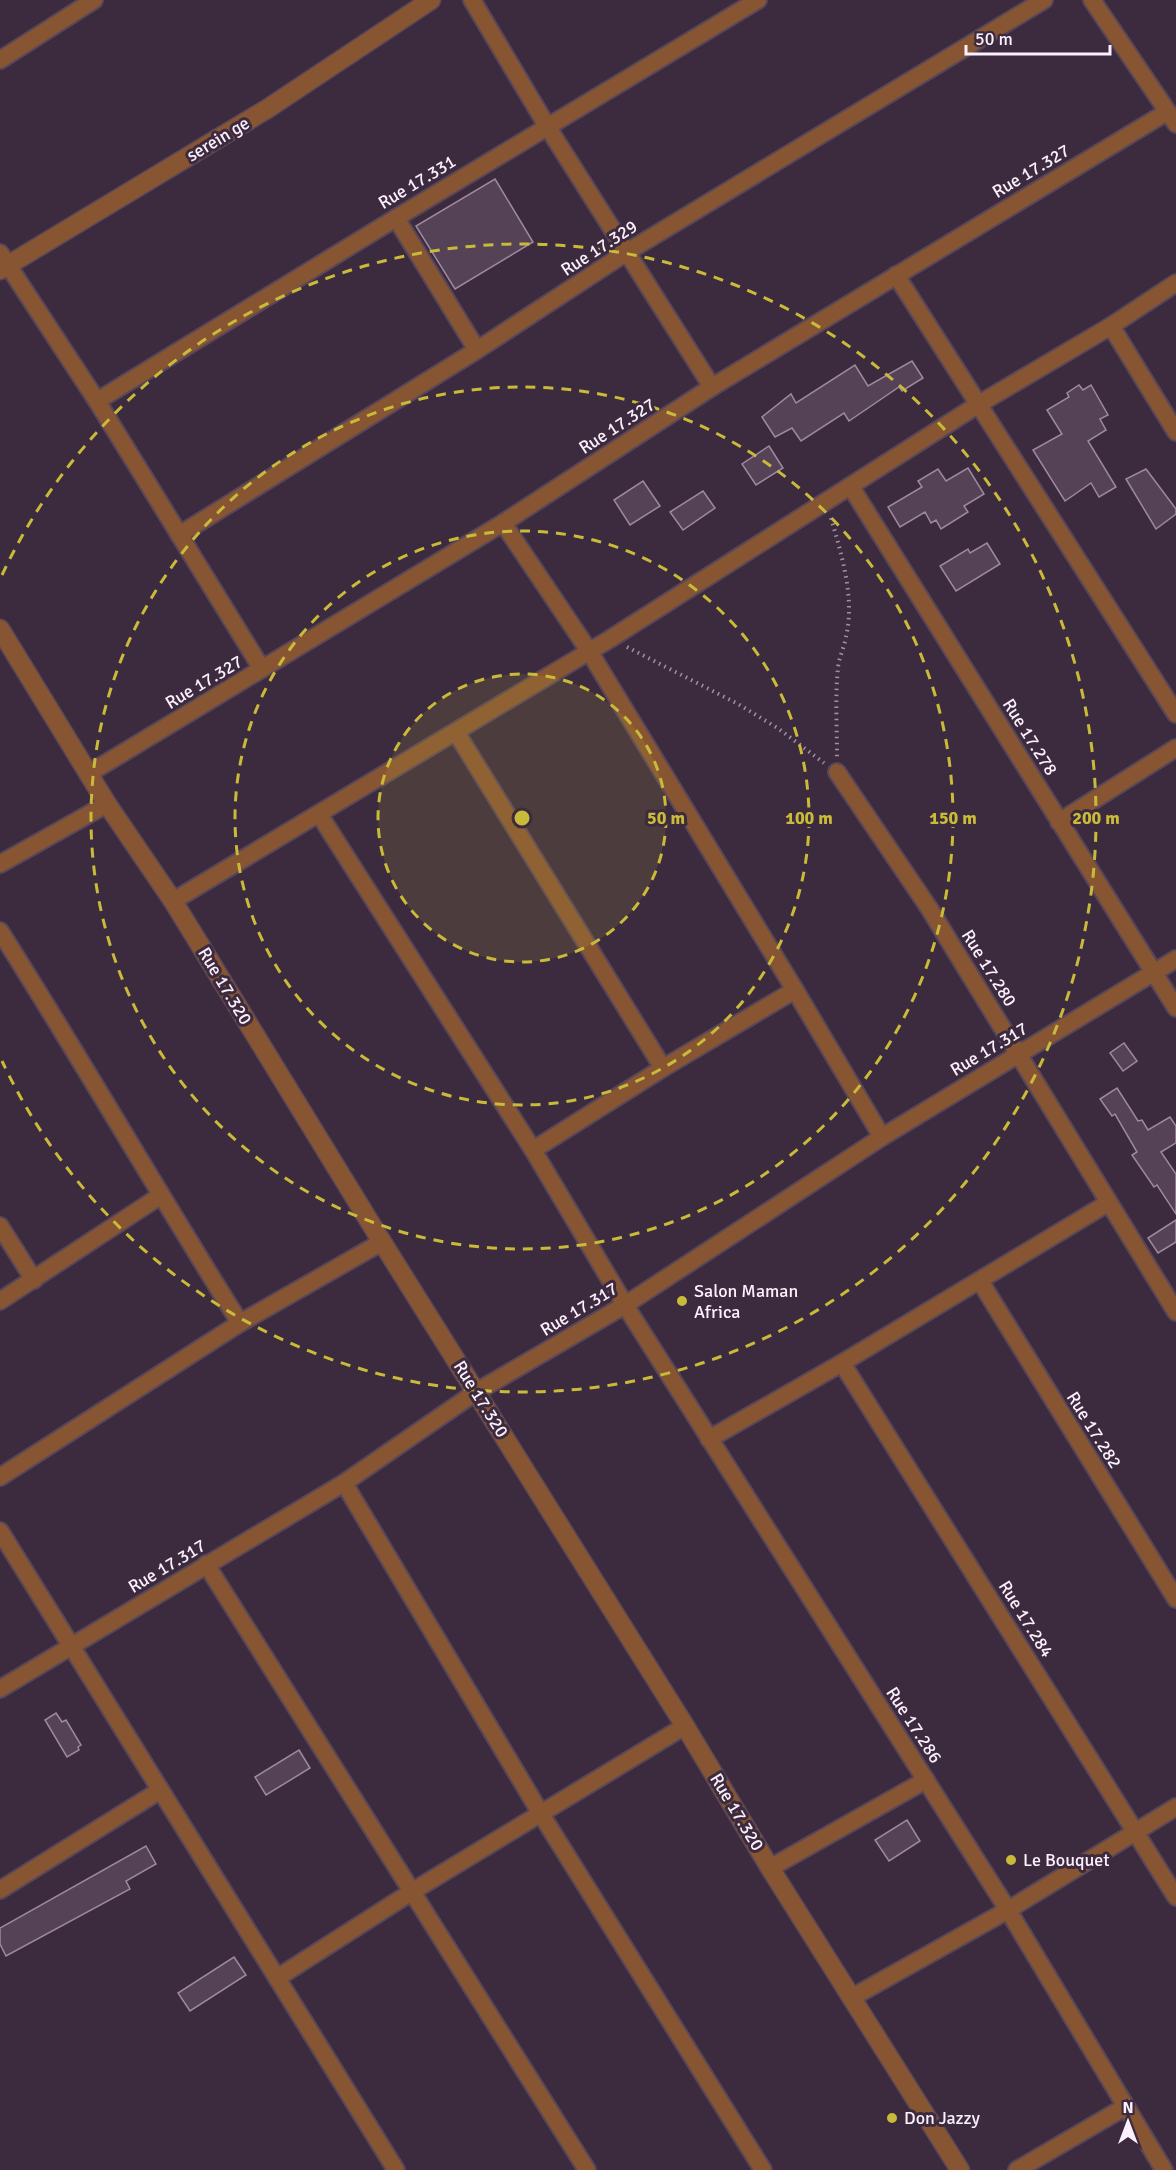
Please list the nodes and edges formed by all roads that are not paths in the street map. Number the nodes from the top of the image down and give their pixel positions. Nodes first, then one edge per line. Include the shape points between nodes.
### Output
1 (94, 0) edge
2 (431, 0) edge
3 (472, 0) edge
4 (758, 0) edge
5 (1044, 0) edge
6 (1092, 0) edge
7 (0, 60) edge
8 (1172, 118) edge
9 (547, 126) junction
10 (396, 218) junction
11 (627, 252) junction
12 (2, 262) edge
13 (896, 275) junction
14 (1176, 283) edge
15 (1111, 326) junction
16 (477, 350) junction
17 (712, 387) junction
18 (98, 401) junction
19 (979, 404) junction
20 (1176, 432) edge
21 (851, 487) junction
22 (503, 523) junction
23 (179, 535) junction
24 (0, 629) edge
25 (589, 651) junction
26 (262, 669) junction
27 (1176, 714) edge
28 (456, 732) junction
29 (1176, 748) edge
30 (837, 772) road end
31 (88, 774) junction
32 (106, 804) junction
33 (319, 814) junction
34 (1059, 822) junction
35 (0, 864) edge
36 (173, 901) junction
37 (0, 931) edge
38 (1176, 958) edge
39 (1155, 971) junction
40 (795, 990) junction
41 (1176, 1008) edge
42 (1019, 1053) junction
43 (663, 1068) junction
44 (882, 1137) junction
45 (533, 1150) junction
46 (160, 1196) junction
47 (1108, 1203) junction
48 (0, 1226) edge
49 (382, 1242) junction
50 (34, 1280) junction
51 (980, 1281) junction
52 (0, 1301) edge
53 (624, 1305) junction
54 (1176, 1312) edge
55 (240, 1323) junction
56 (842, 1363) junction
57 (476, 1392) junction
58 (709, 1439) junction
59 (0, 1477) edge
60 (344, 1483) junction
61 (0, 1531) edge
62 (206, 1564) junction
63 (1176, 1599) edge
64 (72, 1647) junction
65 (0, 1689) edge
66 (686, 1726) junction
67 (926, 1780) junction
68 (159, 1791) junction
69 (1176, 1807) edge
70 (541, 1814) junction
71 (1136, 1832) junction
72 (770, 1868) junction
73 (0, 1890) edge
74 (413, 1891) junction
75 (1176, 1897) edge
76 (1008, 1910) junction
77 (277, 1978) junction
78 (851, 1998) junction
79 (1125, 2107) junction
80 (396, 2170) edge
81 (587, 2170) edge
82 (763, 2170) edge
83 (960, 2170) edge
84 (1017, 2170) edge
85 (1164, 2170) edge

1 - 7 street
2 - 12 street, serein ge via 267,110
3 - 9 street
4 - 9 street, Rue 17.331
5 - 11 street, Rue 17.329
6 - 8 street
8 - 13 street, Rue 17.327
9 - 10 street, Rue 17.331
9 - 11 street
10 - 16 street
10 - 18 street, Rue 17.331
11 - 16 street, Rue 17.329
11 - 17 street
12 - 18 street
13 - 17 street, Rue 17.327
13 - 19 street
14 - 15 street
15 - 19 street
15 - 20 street
16 - 23 street, Rue 17.329
17 - 22 street, Rue 17.327
18 - 23 street
19 - 21 street
19 - 27 street
21 - 25 street
21 - 34 street, Rue 17.278
22 - 25 street
22 - 26 street, Rue 17.327
23 - 26 street
24 - 31 street, Rue 17.320
25 - 28 street
25 - 40 street
26 - 31 street, Rue 17.327
28 - 33 street
28 - 43 street
29 - 34 street
30 - 42 street, Rue 17.280 via 929,908
31 - 32 street, Rue 17.320
32 - 35 street
32 - 36 street, Rue 17.320
33 - 36 street
33 - 45 street, Rue 17.286
34 - 39 street, Rue 17.278
36 - 49 street, Rue 17.320
37 - 46 street
38 - 39 street, Rue 17.317
39 - 41 street, Rue 17.278
39 - 42 street, Rue 17.317
40 - 43 street
40 - 44 street
42 - 44 street, Rue 17.317
42 - 47 street, Rue 17.280
43 - 45 street
44 - 53 street, Rue 17.317
45 - 53 street, Rue 17.286
46 - 50 street
46 - 55 street
47 - 51 street
47 - 54 street, Rue 17.280
48 - 50 street
49 - 55 street
49 - 57 street, Rue 17.320
50 - 52 street
51 - 56 street
51 - 63 street, Rue 17.282
53 - 57 street, Rue 17.317
53 - 58 street, Rue 17.286
55 - 59 street
56 - 58 street
56 - 71 street, Rue 17.284
57 - 60 street, Rue 17.317
57 - 66 street, Rue 17.320
58 - 67 street, Rue 17.286
60 - 62 street, Rue 17.317
60 - 70 street
61 - 64 street
62 - 64 street, Rue 17.317
62 - 74 street
64 - 65 street, Rue 17.317
64 - 68 street
66 - 70 street
66 - 72 street, Rue 17.320
67 - 72 street
67 - 76 street, Rue 17.286
68 - 73 street
68 - 77 street
69 - 71 street
70 - 74 street
70 - 82 street
71 - 75 street, Rue 17.284
71 - 76 street
72 - 78 street, Rue 17.320
74 - 77 street
74 - 81 street
76 - 78 street
76 - 79 street, Rue 17.286
77 - 80 street
78 - 83 street, Rue 17.320
79 - 84 street
79 - 85 street, Rue 17.286

